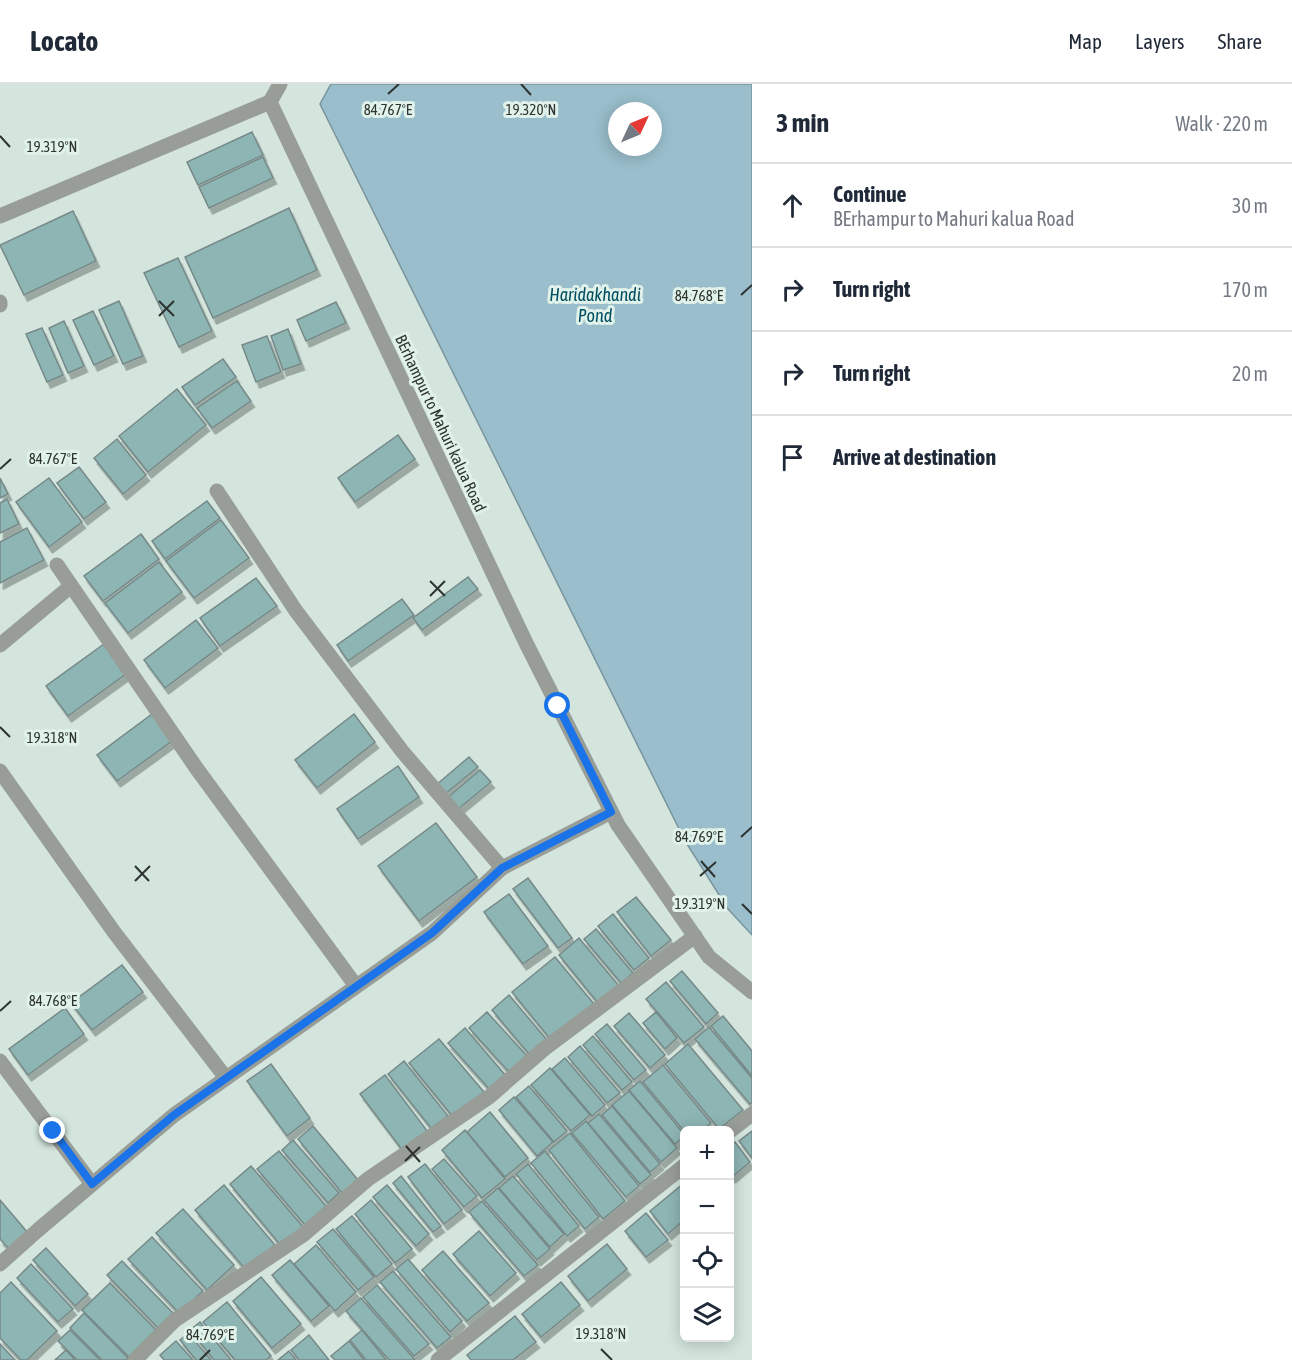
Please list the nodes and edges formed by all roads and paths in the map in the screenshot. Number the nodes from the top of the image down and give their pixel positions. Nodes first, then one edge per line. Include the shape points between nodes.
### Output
1 (280, 84) edge
2 (270, 102) junction
3 (0, 216) edge
4 (217, 490) dead end
5 (57, 565) dead end
6 (71, 586) junction
7 (0, 645) edge
8 (0, 771) edge
9 (611, 812) junction
10 (502, 868) junction
11 (695, 936) junction
12 (356, 986) junction
13 (752, 992) edge
14 (0, 1061) edge
15 (226, 1078) junction
16 (752, 1113) edge
17 (734, 1127) edge
18 (680, 1169) edge
19 (92, 1184) junction
20 (0, 1264) edge
21 (135, 1360) edge
22 (438, 1360) edge

1 - 2 street
2 - 3 street
2 - 9 street, BErhampur to Mahuri kalua Road via 520,633
4 - 10 street via 296,610 402,752
5 - 6 street
6 - 7 street
6 - 12 street via 197,769
8 - 15 street via 114,932
9 - 10 street
9 - 11 street, BErhampur to Mahuri kalua Road
10 - 12 street via 432,933
11 - 13 street, BErhampur to Mahuri kalua Road via 709,957
11 - 21 street via 544,1049 489,1097 368,1179 303,1235 175,1320
12 - 15 street
14 - 19 street
15 - 19 street via 174,1115
16 - 17 street
18 - 22 street
19 - 20 street

